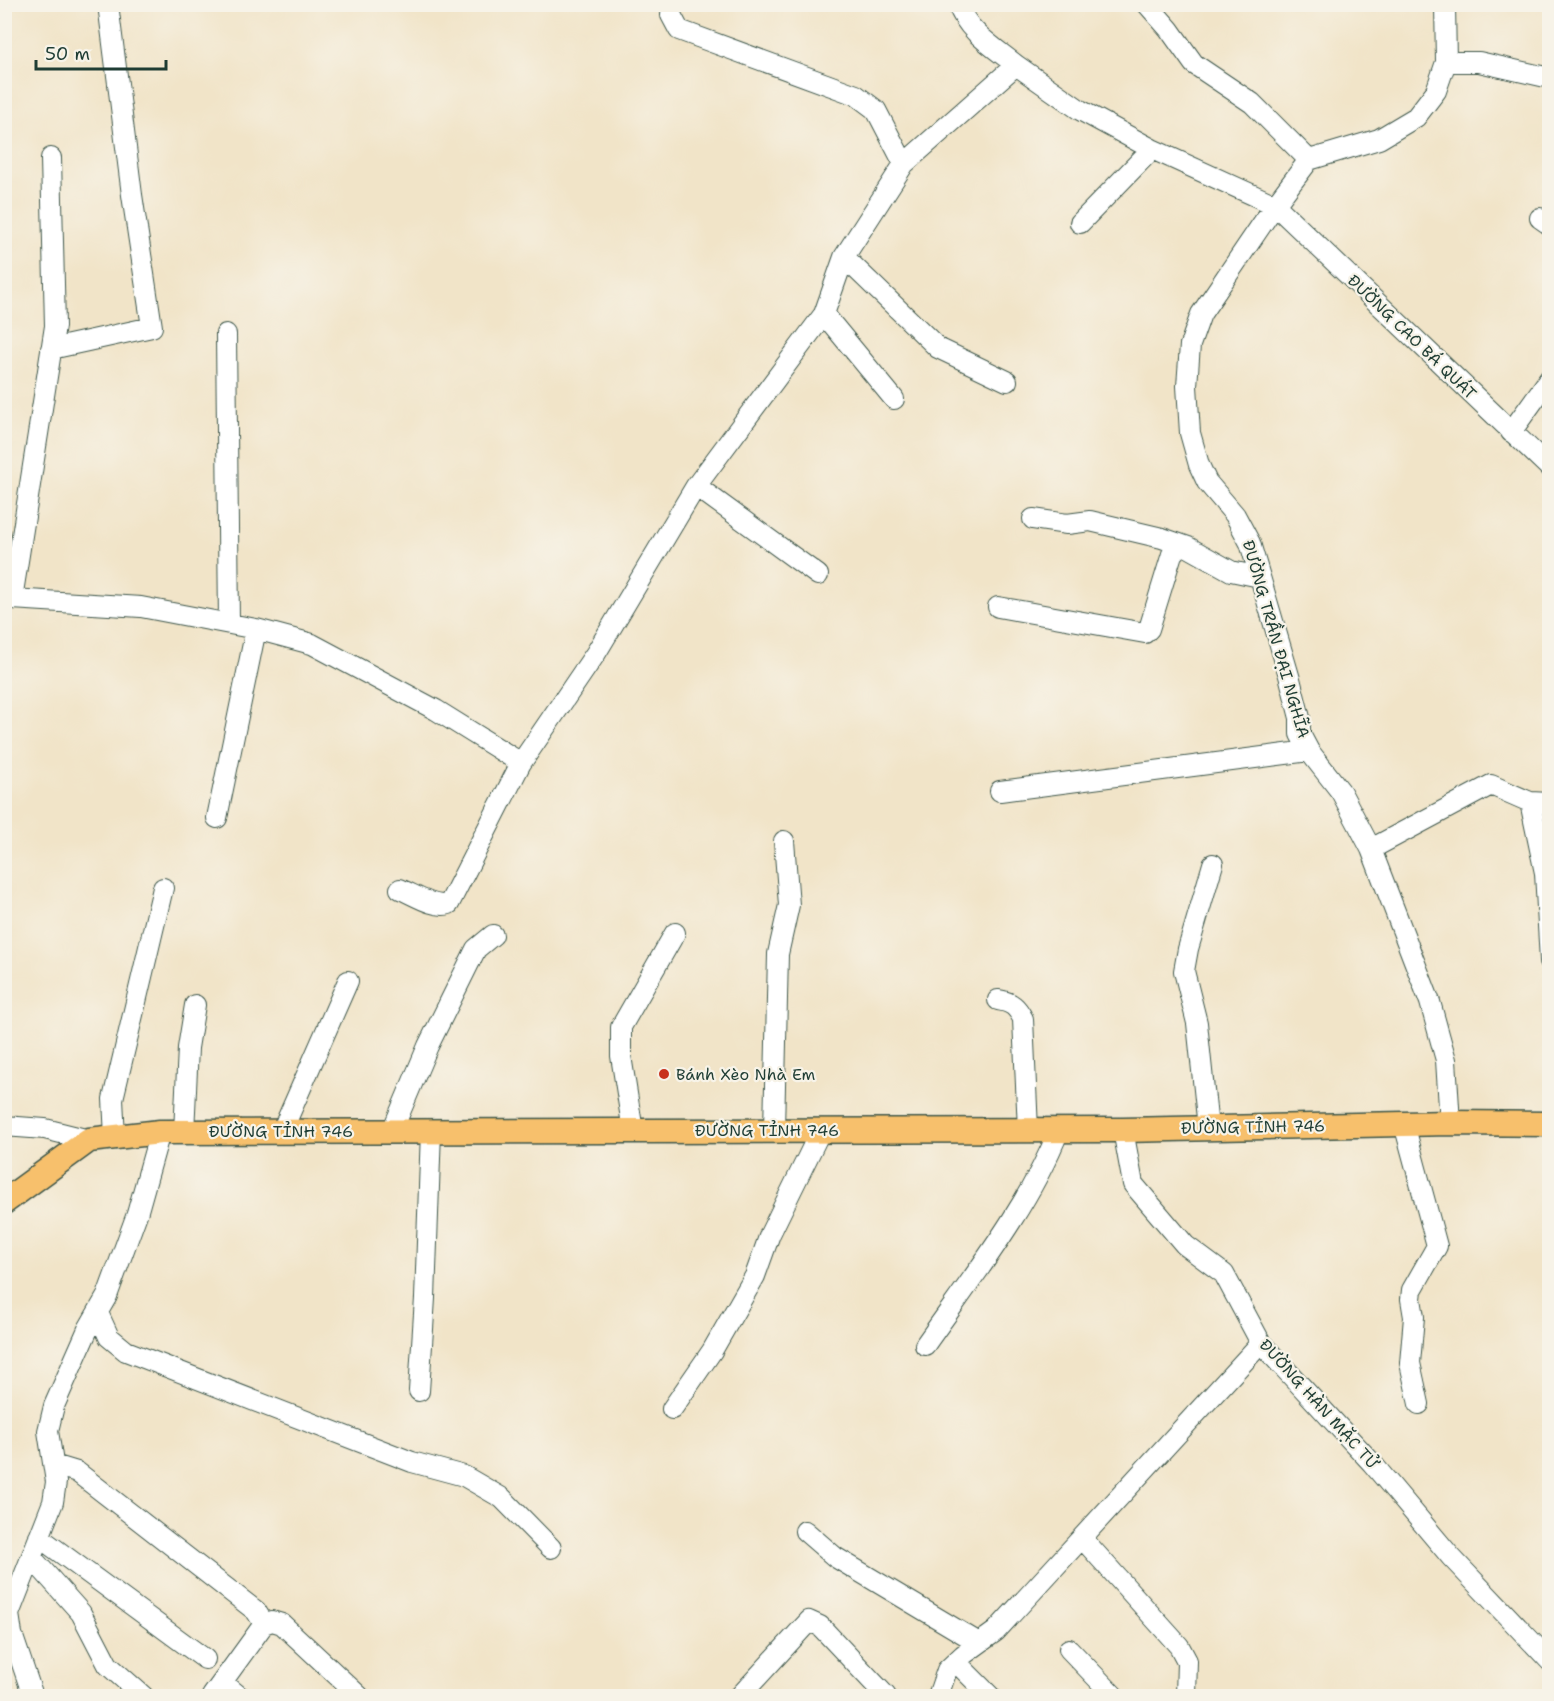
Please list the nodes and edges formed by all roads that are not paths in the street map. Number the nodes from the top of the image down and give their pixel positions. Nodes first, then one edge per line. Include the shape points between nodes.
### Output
1 (108, 4) edge
2 (672, 4) edge
3 (958, 4) edge
4 (1147, 4) edge
5 (1445, 4) edge
6 (1446, 62) junction
7 (1016, 65) junction
8 (1550, 78) edge
9 (1152, 149) junction
10 (51, 158) dead end
11 (1309, 160) junction
12 (904, 164) junction
13 (1275, 205) junction
14 (1080, 223) dead end
15 (844, 257) junction
16 (824, 314) junction
17 (226, 334) dead end
18 (51, 349) junction
19 (1550, 378) edge
20 (1007, 381) dead end
21 (894, 399) dead end
22 (1511, 432) junction
23 (1550, 468) edge
24 (696, 486) junction
25 (1033, 519) dead end
26 (1179, 546) junction
27 (818, 575) dead end
28 (1260, 577) junction
29 (8, 599) edge
30 (998, 607) dead end
31 (229, 623) junction
32 (256, 628) junction
33 (1309, 751) junction
34 (521, 763) junction
35 (1000, 791) dead end
36 (1530, 802) junction
37 (1550, 803) edge
38 (217, 818) dead end
39 (784, 841) dead end
40 (1371, 849) junction
41 (1213, 864) dead end
42 (1548, 887) edge
43 (163, 888) dead end
44 (400, 889) dead end
45 (675, 933) dead end
46 (493, 935) dead end
47 (1550, 961) edge
48 (348, 981) dead end
49 (998, 1000) dead end
50 (195, 1005) dead end
51 (1450, 1123) junction
52 (1404, 1124) junction
53 (1550, 1124) edge
54 (4, 1126) edge
55 (1208, 1128) junction
56 (774, 1130) junction
57 (821, 1130) junction
58 (1028, 1130) junction
59 (1059, 1130) junction
60 (1123, 1130) junction
61 (282, 1131) junction
62 (392, 1131) junction
63 (431, 1131) junction
64 (633, 1131) junction
65 (160, 1132) junction
66 (184, 1132) junction
67 (115, 1137) junction
68 (89, 1140) junction
69 (4, 1202) edge
70 (98, 1313) junction
71 (1261, 1343) junction
72 (925, 1345) dead end
73 (419, 1391) dead end
74 (1419, 1404) dead end
75 (672, 1409) dead end
76 (54, 1465) junction
77 (805, 1531) dead end
78 (39, 1537) junction
79 (1082, 1538) junction
80 (551, 1548) dead end
81 (32, 1558) junction
82 (264, 1624) junction
83 (979, 1643) junction
84 (1069, 1649) dead end
85 (206, 1659) dead end
86 (1550, 1660) edge
87 (956, 1662) junction
88 (217, 1689) edge
89 (983, 1693) edge
90 (33, 1696) edge
91 (143, 1696) edge
92 (239, 1696) edge
93 (359, 1696) edge
94 (740, 1696) edge
95 (886, 1696) edge
96 (938, 1696) edge
97 (1114, 1696) edge
98 (1186, 1696) edge

1 - 18 street via 152,327
2 - 12 street via 671,15 679,30 856,95 876,110
3 - 7 street, ĐƯỜNG CAO BÁ QUÁT via 978,35
4 - 11 street via 1194,64 1252,103
5 - 6 street
6 - 8 street via 1479,62
6 - 11 street via 1436,91 1416,117 1379,139
7 - 9 street, ĐƯỜNG CAO BÁ QUÁT via 1080,110
7 - 12 street
9 - 13 street, ĐƯỜNG CAO BÁ QUÁT
9 - 14 street
10 - 18 street via 55,326
11 - 13 street, ĐƯỜNG TRẦN ĐẠI NGHĨA
12 - 15 street
13 - 22 street, ĐƯỜNG CAO BÁ QUÁT
13 - 28 street, ĐƯỜNG TRẦN ĐẠI NGHĨA via 1201,314 1190,345 1188,386 1190,433 1199,465 1245,531
15 - 16 street
15 - 20 street via 938,348
16 - 21 street
16 - 24 street
17 - 31 street
18 - 29 street
19 - 22 street
22 - 23 street, ĐƯỜNG CAO BÁ QUÁT
24 - 27 street
24 - 34 street via 596,653
25 - 26 street via 1067,525 1090,521 1162,538
26 - 28 street via 1231,571
26 - 30 street via 1172,554 1145,633
28 - 33 street, ĐƯỜNG TRẦN ĐẠI NGHĨA via 1300,718 1300,734
29 - 31 street via 141,608
31 - 32 street
32 - 34 street via 312,644 436,710
32 - 38 street
33 - 35 street
33 - 40 street, ĐƯỜNG TRẦN ĐẠI NGHĨA via 1341,792
34 - 44 street via 449,904 435,904
36 - 37 street
36 - 40 street via 1491,785
36 - 42 street
39 - 56 street via 789,904 778,954
40 - 51 street, ĐƯỜNG TRẦN ĐẠI NGHĨA via 1430,1002 1446,1060
41 - 55 street via 1184,970 1197,1023
42 - 47 street
43 - 67 street via 112,1099
45 - 64 street via 621,1027 621,1056
46 - 62 street via 471,957
48 - 61 street
49 - 58 street via 1018,1008 1023,1019
50 - 66 street via 188,1048
51 - 52 main road, ĐƯỜNG TỈNH 746
51 - 53 main road, ĐƯỜNG TỈNH 746
52 - 55 main road, ĐƯỜNG TỈNH 746
52 - 74 street via 1437,1246 1412,1290 1410,1363
54 - 68 street via 45,1129
55 - 60 main road, ĐƯỜNG TỈNH 746
56 - 57 main road, ĐƯỜNG TỈNH 746
56 - 64 main road, ĐƯỜNG TỈNH 746
57 - 58 main road, ĐƯỜNG TỈNH 746
57 - 75 street via 770,1234 755,1276 712,1351
58 - 59 main road, ĐƯỜNG TỈNH 746
59 - 60 main road, ĐƯỜNG TỈNH 746
59 - 72 street via 1048,1158
60 - 71 street, ĐƯỜNG HÀN MẶC TỬ via 1133,1184 1185,1245 1224,1274
61 - 62 main road, ĐƯỜNG TỈNH 746
61 - 66 main road, ĐƯỜNG TỈNH 746
62 - 63 main road, ĐƯỜNG TỈNH 746
63 - 64 main road, ĐƯỜNG TỈNH 746
63 - 73 street
65 - 66 main road, ĐƯỜNG TỈNH 746
65 - 67 main road, ĐƯỜNG TỈNH 746
65 - 70 street via 137,1214
67 - 68 main road, ĐƯỜNG TỈNH 746
68 - 69 main road, ĐƯỜNG TỈNH 746
70 - 76 street via 54,1406 48,1431
70 - 80 street via 110,1337 126,1351 412,1462 464,1476 502,1498
71 - 79 street
71 - 86 street, ĐƯỜNG HÀN MẶC TỬ via 1372,1463 1451,1557
76 - 78 street via 53,1502
76 - 82 street via 77,1472 256,1611
77 - 83 street via 835,1557
78 - 81 street
78 - 85 street
79 - 83 street via 996,1631
79 - 98 street via 1179,1646 1187,1661
81 - 90 street via 9,1614
81 - 91 street via 81,1613 108,1665
82 - 88 street
82 - 93 street via 282,1624
83 - 87 street
84 - 97 street
87 - 89 street
87 - 96 street via 947,1670
88 - 92 street
94 - 95 street via 809,1621 820,1626

